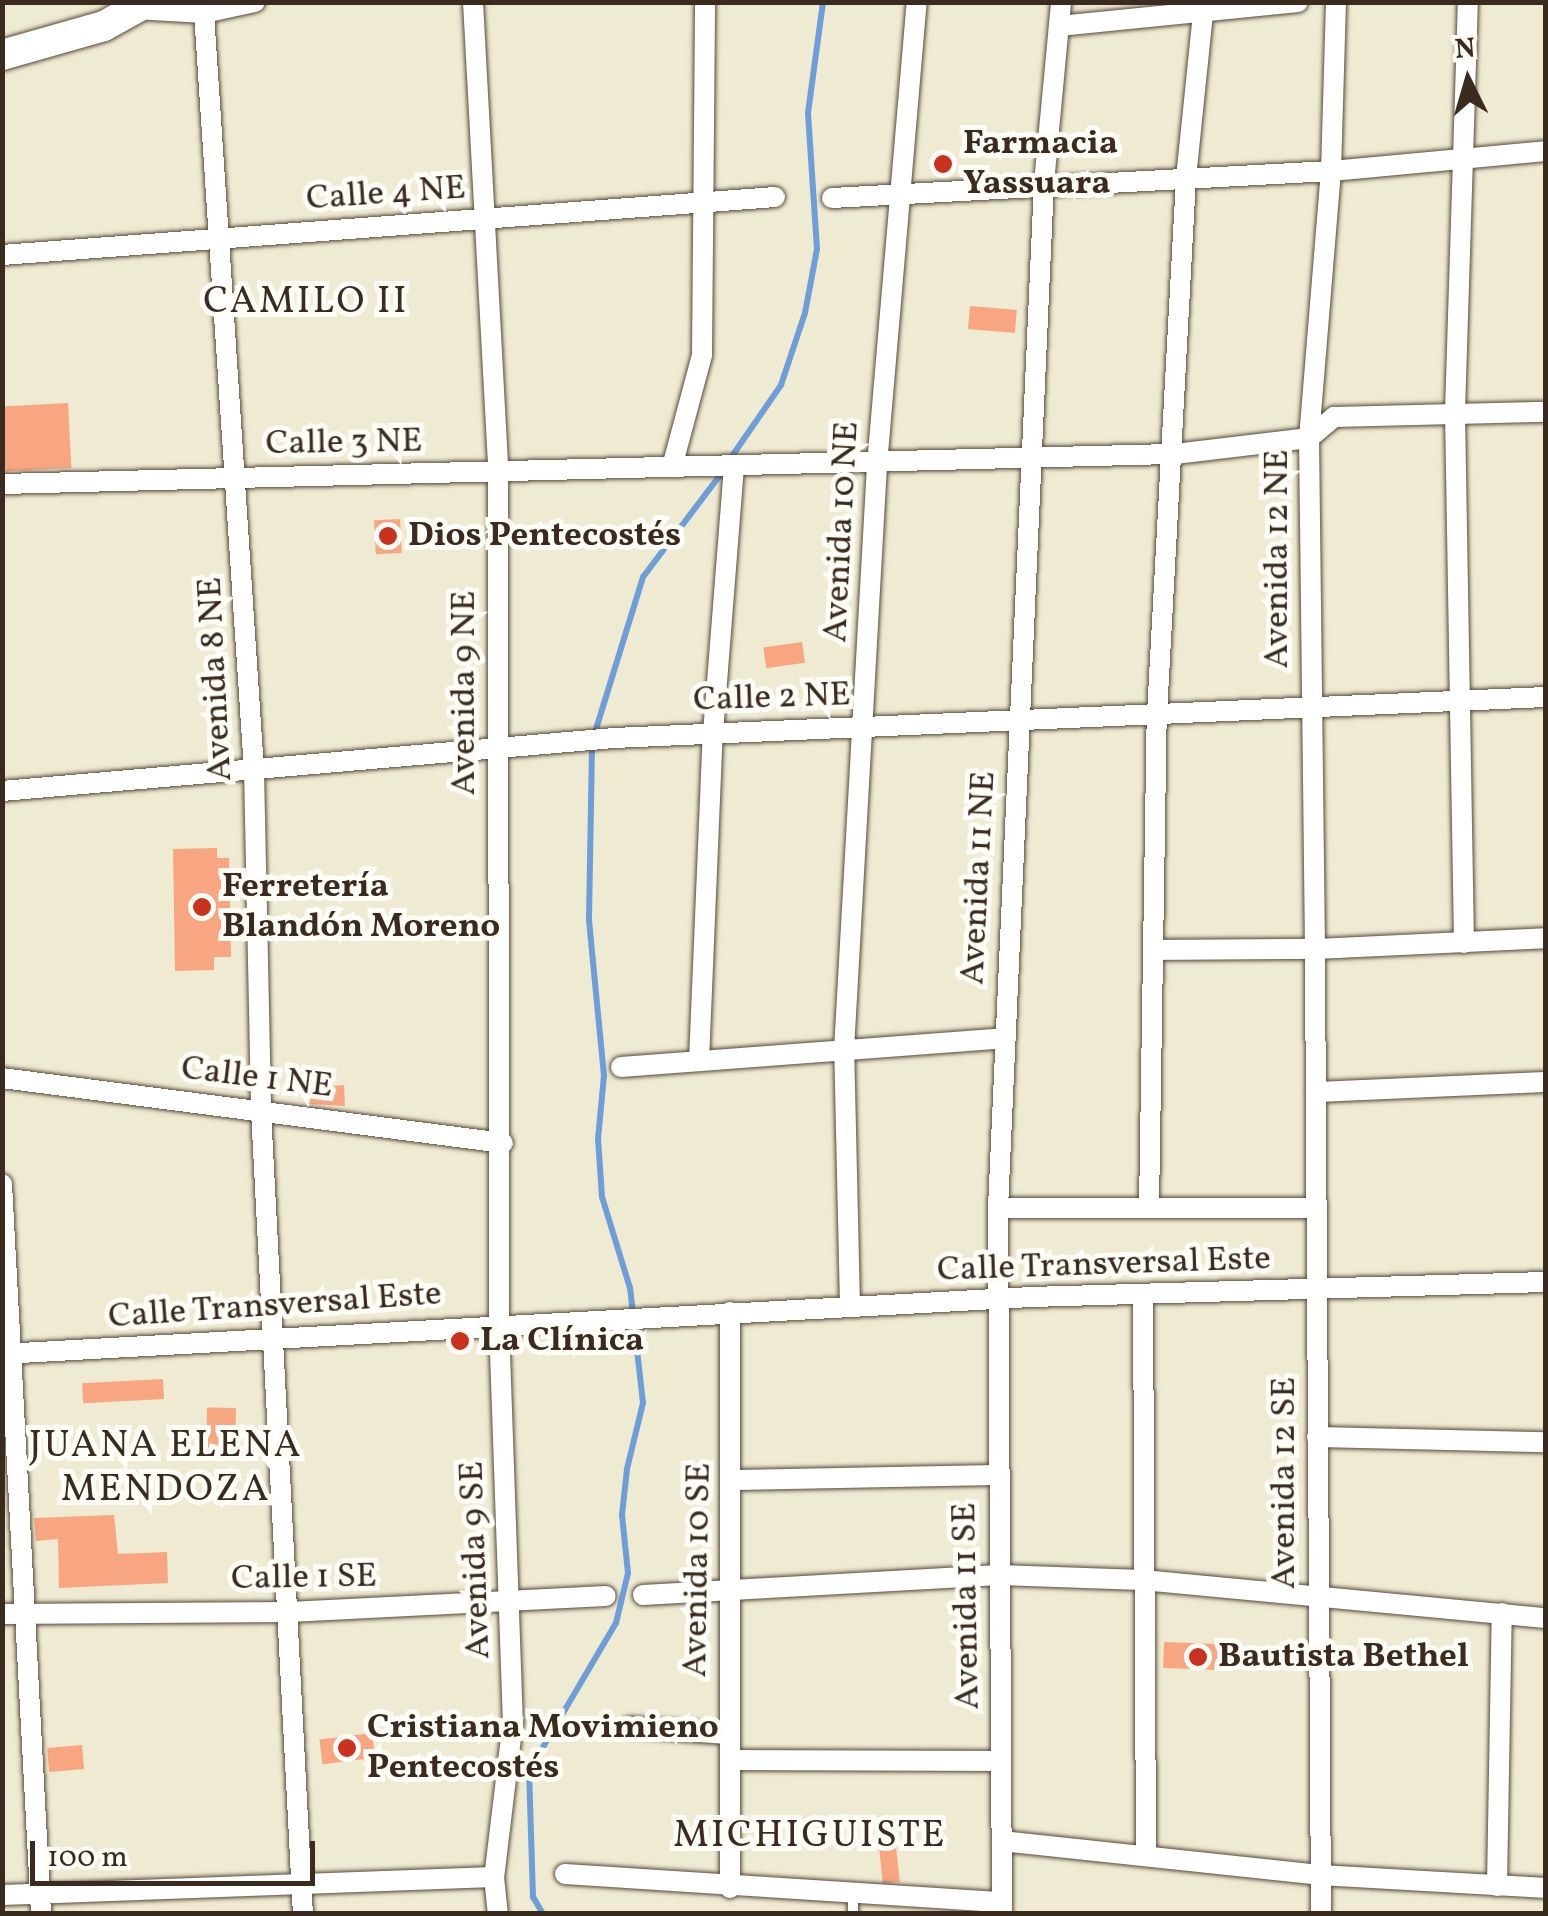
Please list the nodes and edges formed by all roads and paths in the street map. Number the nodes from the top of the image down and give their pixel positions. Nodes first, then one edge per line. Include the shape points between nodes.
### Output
1 (256, 2) edge
2 (473, 2) edge
3 (705, 2) edge
4 (916, 2) edge
5 (1061, 2) edge
6 (1298, 2) edge
7 (1336, 2) edge
8 (1468, 2) edge
9 (138, 5) edge
10 (204, 13) junction
11 (1202, 13) junction
12 (1060, 26) junction
13 (2, 55) edge
14 (1546, 152) edge
15 (1465, 157) junction
16 (1331, 170) junction
17 (1186, 178) junction
18 (1044, 183) junction
19 (902, 190) junction
20 (775, 197) dead end
21 (832, 198) dead end
22 (708, 202) junction
23 (483, 219) junction
24 (215, 239) junction
25 (2, 255) edge
26 (1455, 412) junction
27 (1546, 412) edge
28 (1309, 438) junction
29 (1175, 454) junction
30 (1033, 460) junction
31 (876, 465) junction
32 (680, 467) junction
33 (732, 469) junction
34 (498, 472) junction
35 (237, 478) junction
36 (2, 484) edge
37 (1546, 697) edge
38 (1458, 701) junction
39 (1312, 707) junction
40 (1157, 714) junction
41 (1019, 720) junction
42 (865, 727) junction
43 (713, 733) junction
44 (496, 750) junction
45 (254, 770) junction
46 (2, 791) edge
47 (1546, 938) edge
48 (1464, 943) junction
49 (1315, 948) junction
50 (1156, 950) junction
51 (1004, 1038) junction
52 (844, 1050) junction
53 (699, 1061) junction
54 (622, 1067) dead end
55 (2, 1078) edge
56 (1546, 1082) edge
57 (1316, 1092) junction
58 (261, 1111) junction
59 (503, 1143) junction
60 (2, 1184) edge
61 (998, 1208) junction
62 (1150, 1208) junction
63 (1316, 1208) junction
64 (1546, 1282) edge
65 (1316, 1292) junction
66 (1143, 1295) junction
67 (997, 1299) junction
68 (850, 1306) junction
69 (730, 1312) junction
70 (499, 1324) junction
71 (275, 1343) junction
72 (6, 1354) edge
73 (1317, 1437) junction
74 (1546, 1442) edge
75 (998, 1475) junction
76 (733, 1480) junction
77 (1000, 1575) junction
78 (1142, 1580) junction
79 (732, 1592) junction
80 (643, 1595) dead end
81 (606, 1596) dead end
82 (1319, 1596) junction
83 (512, 1604) junction
84 (289, 1612) junction
85 (26, 1613) junction
86 (1502, 1613) junction
87 (2, 1614) edge
88 (1546, 1618) edge
89 (630, 1727) dead end
90 (728, 1734) junction
91 (730, 1760) junction
92 (1001, 1760) junction
93 (1002, 1841) junction
94 (1146, 1855) junction
95 (565, 1874) dead end
96 (1321, 1875) junction
97 (494, 1878) junction
98 (300, 1882) junction
99 (1497, 1886) junction
100 (730, 1888) junction
101 (1546, 1888) edge
102 (2, 1896) edge
103 (41, 1904) edge
104 (853, 1904) edge
105 (1002, 1908) edge
106 (303, 1914) edge
107 (498, 1914) edge
108 (1321, 1914) edge

1 - 10 street
2 - 23 street, Avenida 9 NE
3 - 22 street
4 - 19 street, Avenida 10 NE
5 - 12 street
6 - 11 street
7 - 16 street, Avenida 12 NE
8 - 15 street
9 - 10 street
9 - 13 main road via 104,26
10 - 24 street, Avenida 8 NE
11 - 12 street
11 - 17 street
12 - 18 street
14 - 15 street
15 - 16 street
15 - 26 street
16 - 17 street
16 - 28 street, Avenida 12 NE
17 - 18 street
17 - 29 street
18 - 19 street
18 - 30 street
19 - 21 street
19 - 31 street, Avenida 10 NE
20 - 22 street, Calle 4 NE
22 - 23 street, Calle 4 NE
22 - 32 street via 702,355
23 - 24 street, Calle 4 NE
23 - 34 street, Avenida 9 NE
24 - 25 street, Calle 4 NE
24 - 35 street, Avenida 8 NE
26 - 27 street
26 - 28 street via 1334,417
26 - 38 street
28 - 29 street, Calle 3 NE
28 - 39 street, Avenida 12 NE
29 - 30 street, Calle 3 NE
29 - 40 street
30 - 31 street, Calle 3 NE
30 - 41 street, Avenida 11 NE
31 - 33 street, Calle 3 NE
31 - 42 street, Avenida 10 NE
32 - 33 street, Calle 3 NE
32 - 34 street, Calle 3 NE
33 - 43 street
34 - 35 street, Calle 3 NE
34 - 44 street, Avenida 9 NE
35 - 36 street, Calle 3 NE
35 - 45 street, Avenida 8 NE
37 - 38 street, Calle 2 NE
38 - 39 street, Calle 2 NE
38 - 48 street
39 - 40 street, Calle 2 NE
39 - 49 street, Avenida 12 NE
40 - 41 street, Calle 2 NE
40 - 50 street
41 - 42 street, Calle 2 NE
41 - 51 street, Avenida 11 NE
42 - 43 street, Calle 2 NE
42 - 52 street, Avenida 10 NE
43 - 44 street, Calle 2 NE
43 - 53 street
44 - 45 street, Calle 2 NE
44 - 59 street, Avenida 9 NE
45 - 46 street, Calle 2 NE
45 - 58 street, Avenida 8 NE
47 - 48 street
48 - 49 street
49 - 50 street
49 - 57 street, Avenida 12 NE
50 - 62 street
51 - 52 street
51 - 61 street, Avenida 11 NE
52 - 53 street
52 - 68 street, Avenida 10 NE
53 - 54 street
55 - 58 street, Calle 1 NE
56 - 57 street
57 - 63 street, Avenida 12 NE
58 - 59 street, Calle 1 NE
58 - 71 street, Avenida 8 NE
59 - 70 street, Avenida 9 NE
60 - 72 street
61 - 62 street
61 - 67 street, Avenida 11 NE
62 - 63 street
63 - 65 street, Avenida 12 NE
64 - 65 street, Calle Transversal Este
65 - 66 street, Calle Transversal Este
65 - 73 street, Avenida 12 SE
66 - 67 street, Calle Transversal Este
66 - 78 street
67 - 68 street, Calle Transversal Este
67 - 75 street, Avenida 11 SE
68 - 69 street, Calle Transversal Este
69 - 70 street, Calle Transversal Este
69 - 76 street, Avenida 10 SE
70 - 71 street, Calle Transversal Este
70 - 83 street, Avenida 9 SE
71 - 72 street, Calle Transversal Este
71 - 84 street, Avenida 8 NE
72 - 85 street
73 - 74 street
73 - 82 street, Avenida 12 SE
75 - 76 street
75 - 77 street, Avenida 11 SE
76 - 79 street, Avenida 10 SE
77 - 78 street
77 - 79 street
77 - 92 street, Avenida 11 SE
78 - 82 street
78 - 94 street
79 - 80 street
79 - 90 street, Avenida 10 SE
81 - 83 street, Calle 1 SE
82 - 86 street
82 - 96 street, Avenida 12 SE
83 - 84 street, Calle 1 SE
83 - 97 street, Avenida 9 SE via 513,1721
84 - 85 street, Calle 1 SE
84 - 98 street, Avenida 8 NE
85 - 87 street, Calle 1 SE
85 - 103 street
86 - 88 street
86 - 99 street
89 - 90 street
90 - 91 street, Avenida 10 SE
91 - 92 street
91 - 100 street, Avenida 10 SE
92 - 93 street, Avenida 11 SE
93 - 94 street
93 - 105 street, Avenida 11 SE
94 - 96 street
95 - 100 street
96 - 99 street
96 - 108 street, Avenida 12 SE
97 - 98 street
97 - 107 street, Avenida 9 SE
98 - 103 street
98 - 106 street, Avenida 8 NE
99 - 101 street
100 - 104 street
102 - 103 street
104 - 105 street

